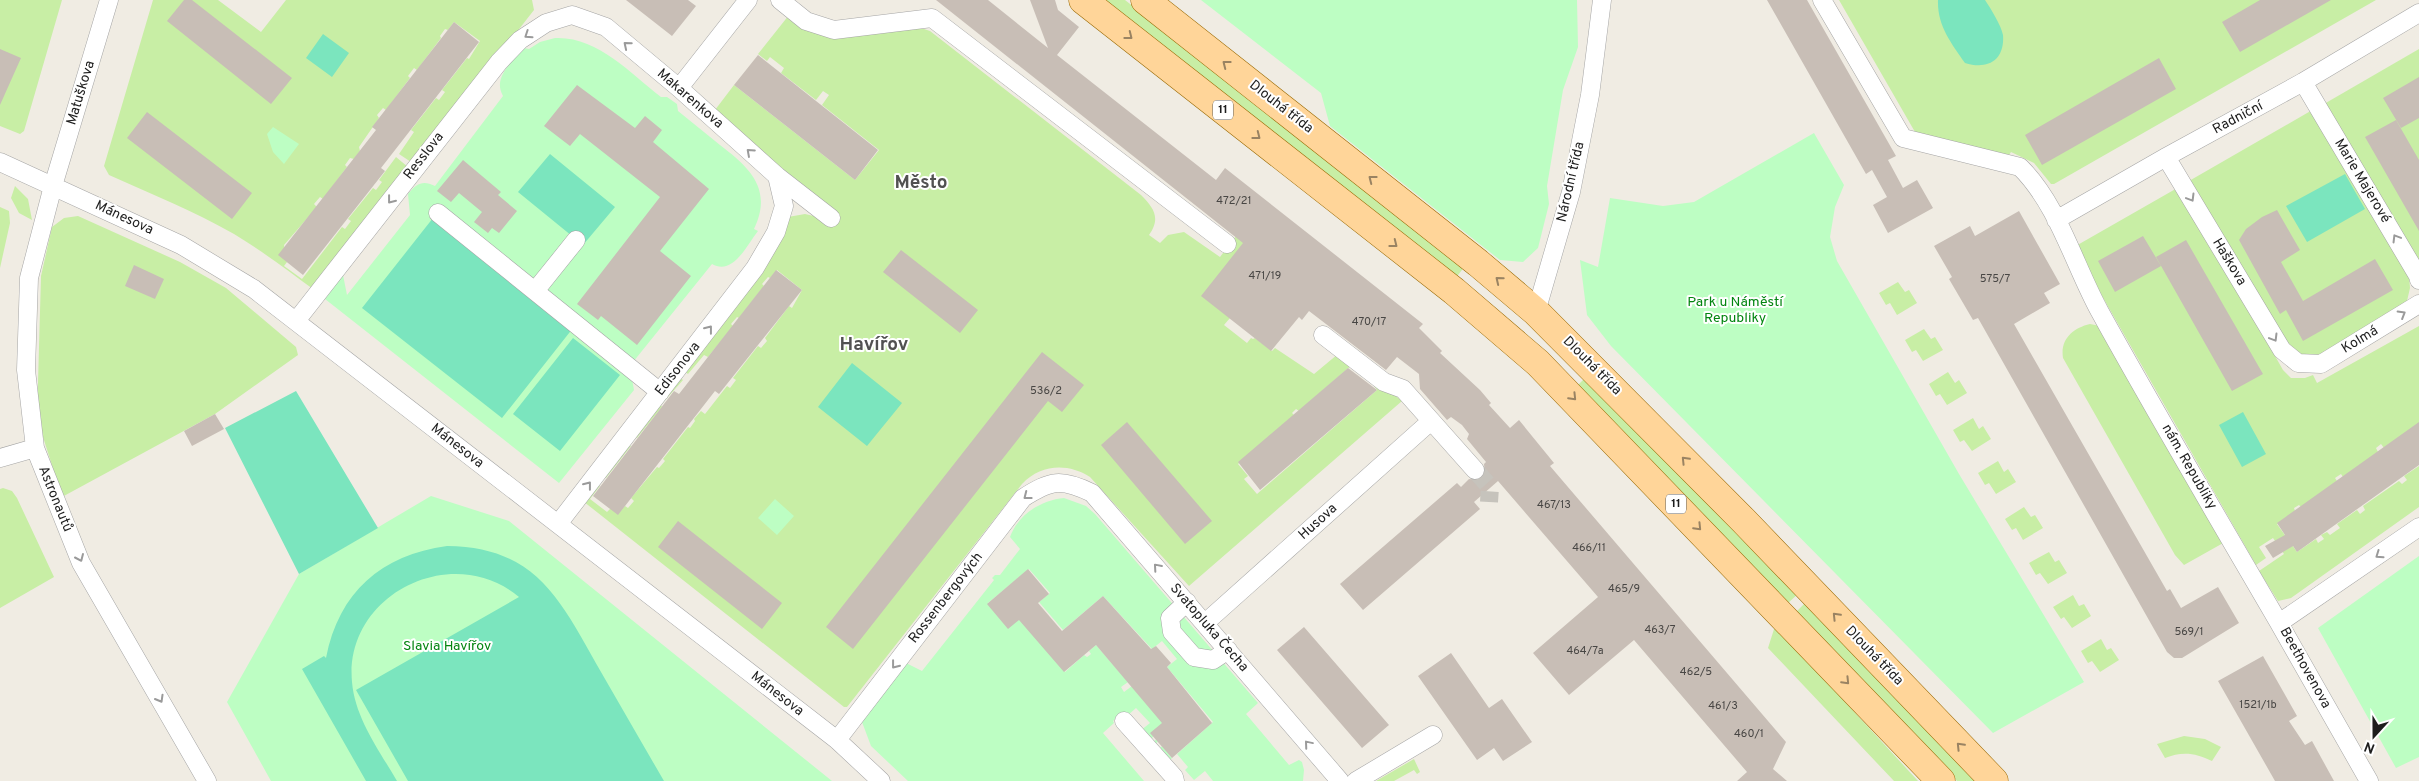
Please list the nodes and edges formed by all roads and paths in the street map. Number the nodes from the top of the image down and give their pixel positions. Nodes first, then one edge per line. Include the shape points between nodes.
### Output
1 (109, 0) edge
2 (748, 0) edge
3 (780, 0) edge
4 (1084, 0) edge
5 (1145, 0) edge
6 (1602, 0) edge
7 (1822, 0) edge
8 (2419, 13) edge
9 (572, 15) joint
10 (2303, 82) junction
11 (679, 88) junction
12 (2166, 157) junction
13 (0, 162) edge
14 (777, 176) junction
15 (53, 186) junction
16 (438, 213) dead end
17 (831, 218) dead end
18 (2056, 220) junction
19 (576, 240) dead end
20 (1227, 244) dead end
21 (2419, 280) edge
22 (535, 291) junction
23 (2419, 304) edge
24 (1536, 312) junction
25 (296, 322) junction
26 (1323, 335) dead end
27 (1538, 363) junction
28 (2298, 363) joint
29 (660, 392) junction
30 (1431, 421) junction
31 (35, 448) junction
32 (0, 458) edge
33 (1475, 470) tunnel mouth
34 (1072, 483) joint
35 (558, 524) junction
36 (2419, 527) edge
37 (1187, 602) junction
38 (1205, 623) junction
39 (2279, 623) junction
40 (1228, 650) junction
41 (1124, 721) dead end
42 (1433, 735) dead end
43 (837, 740) junction
44 (207, 781) edge
45 (881, 781) edge
46 (1175, 781) edge
47 (1340, 781) edge
48 (1356, 781) edge
49 (1941, 781) edge
50 (1994, 781) edge
51 (2369, 781) edge

1 - 15 street, Matuškova
2 - 11 street
3 - 20 street via 806,21 834,30 932,18
4 -> 27 main road, 11 via 1454,291
24 -> 5 main road, Dlouhá třída
6 - 24 street, Národní třída via 1590,95 1571,192
7 - 18 street, nám. Republiky via 1903,138 2020,167
8 - 10 street, Radniční
11 -> 9 street, Makarenkova via 606,27
9 -> 25 street, Resslova via 546,23 520,40 499,62
10 - 12 street, Radniční
21 -> 10 street, Marie Majerové
14 -> 11 street, Makarenkova
12 - 18 street, Radniční
12 -> 28 street, Haškova via 2282,350
13 - 15 street, Mánesova
14 - 17 street, Makarenkova
29 -> 14 street, Edisonova via 755,268 776,232 784,206
15 - 25 street, Mánesova via 181,244 254,289
15 - 31 street, Astronautů via 29,278 26,370
16 - 22 street
18 - 39 street, nám. Republiky via 2099,310
19 - 22 street
22 - 29 street
28 -> 23 street, Kolmá via 2321,364
24 - 27 main road, Národní třída
50 -> 24 main road, Dlouhá třída via 1744,520
25 - 35 street, Mánesova
26 - 30 street via 1384,382 1403,389
27 -> 49 main road, 11
35 -> 29 street, Edisonova
30 - 33 street
30 - 38 street, Husova
31 - 32 street
31 -> 44 street, Astronautů via 81,563
37 -> 34 street, Svatopluka Čecha via 1092,493
34 -> 43 street, Rossenbergových via 1045,484 1023,498
35 - 43 street, Mánesova
36 -> 39 street, Beethovenova
37 - 38 street, Svatopluka Čecha
37 - 40 street via 1170,618 1172,632 1194,657 1213,660
38 - 40 street, Svatopluka Čecha
39 - 51 street, Beethovenova
47 -> 40 street, Svatopluka Čecha
41 - 46 street
42 - 48 street
43 - 45 street, Mánesova

